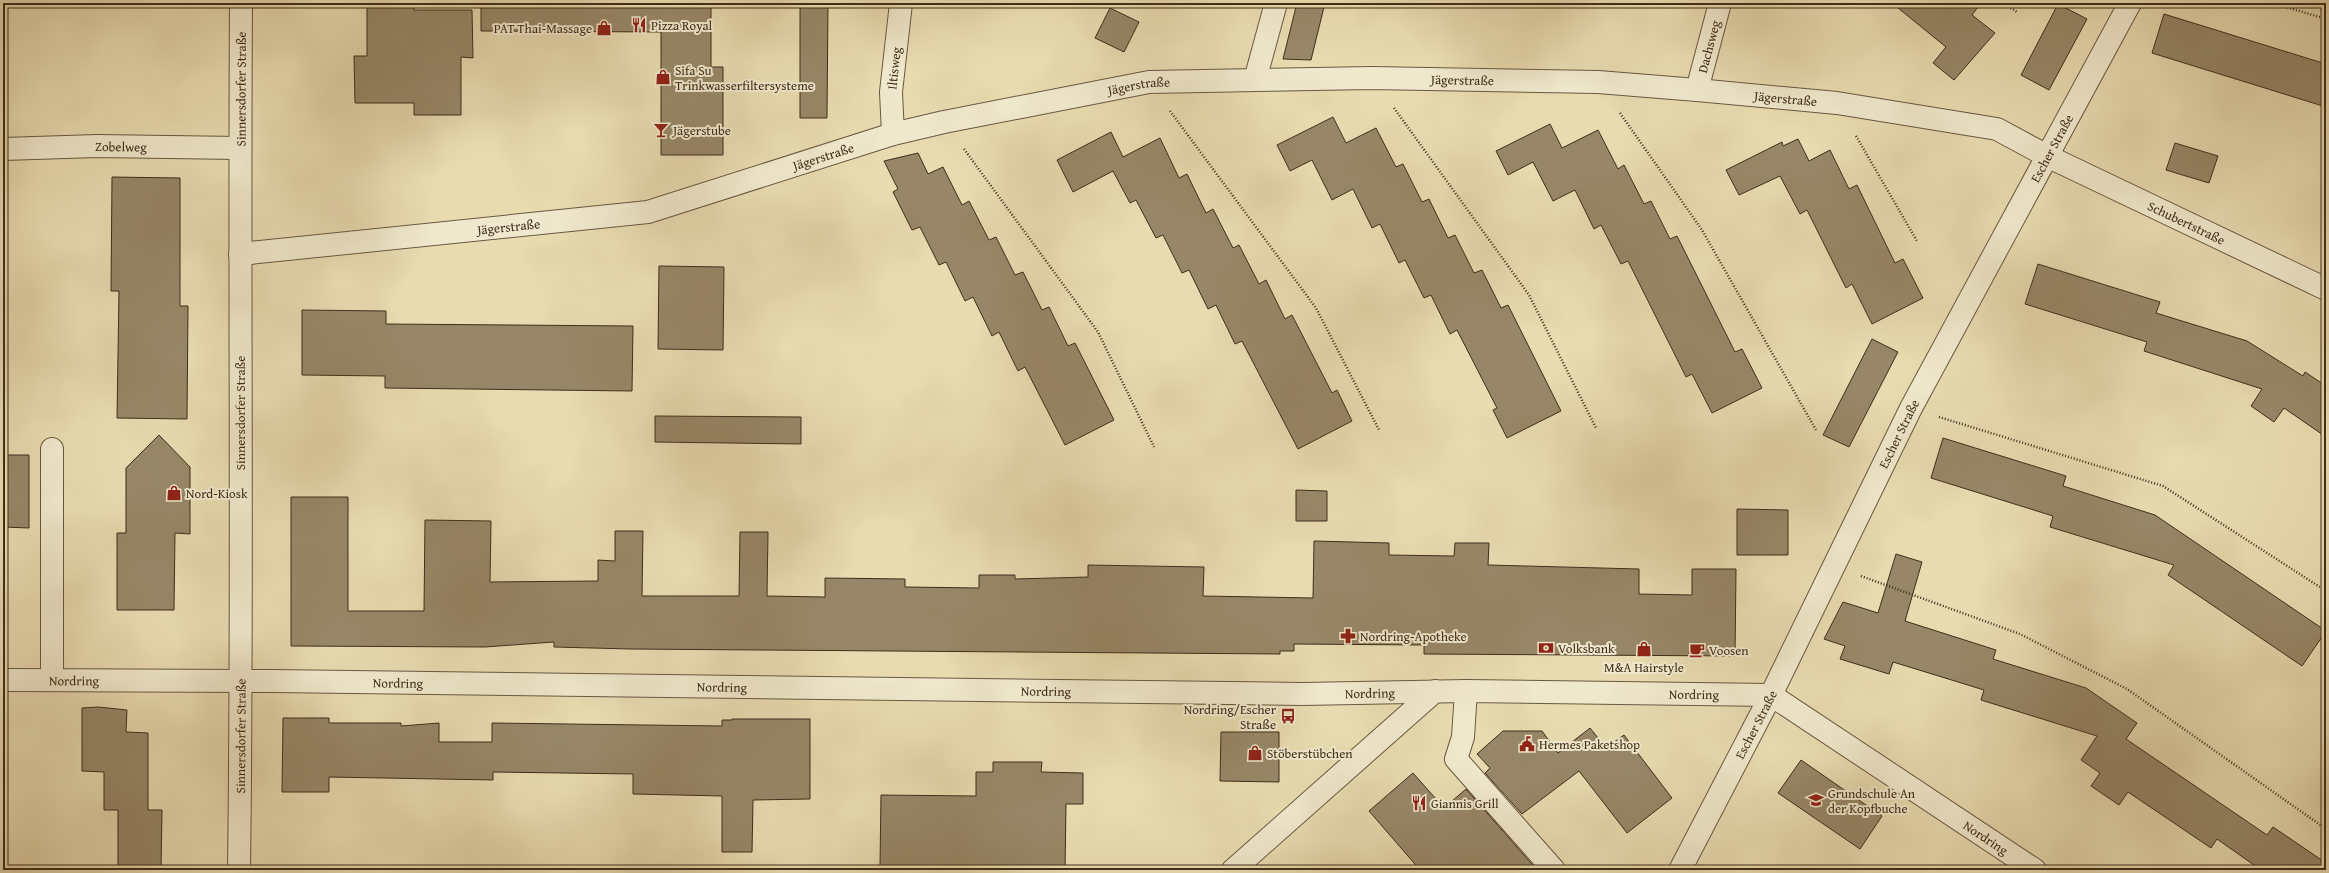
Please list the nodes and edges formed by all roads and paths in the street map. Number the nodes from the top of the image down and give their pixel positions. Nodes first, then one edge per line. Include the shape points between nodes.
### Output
1 (241, 3) edge
2 (901, 3) edge
3 (1276, 3) edge
4 (1720, 3) edge
5 (2003, 3) edge
6 (2130, 3) edge
7 (2273, 3) edge
8 (2017, 12) dead end
9 (2326, 19) edge
10 (1372, 78) junction
11 (1255, 80) junction
12 (1149, 82) junction
13 (1598, 82) junction
14 (1697, 90) junction
15 (1837, 103) junction
16 (944, 122) junction
17 (893, 134) junction
18 (240, 148) junction
19 (3, 149) edge
20 (2047, 156) junction
21 (1917, 241) dead end
22 (240, 254) junction
23 (2326, 289) edge
24 (1911, 408) junction
25 (1596, 428) dead end
26 (1379, 430) dead end
27 (1816, 430) dead end
28 (1154, 447) dead end
29 (52, 449) dead end
30 (1836, 566) junction
31 (2326, 591) edge
32 (3, 680) edge
33 (52, 680) junction
34 (242, 681) junction
35 (1435, 691) junction
36 (1466, 691) junction
37 (1771, 695) junction
38 (2326, 830) edge
39 (239, 870) edge
40 (1233, 870) edge
41 (1554, 870) edge
42 (1680, 870) edge
43 (2035, 870) edge

1 - 18 street, Sinnersdorfer Straße
2 - 17 street, Iltisweg via 891,92
3 - 11 street
4 - 14 street, Dachsweg
5 - 8 path
6 - 20 street, Escher Straße
7 - 9 path
10 - 11 street, Jägerstraße
10 - 13 street, Jägerstraße
10 - 25 path via 1529,295
11 - 12 street, Jägerstraße
12 - 16 street, Jägerstraße
12 - 26 path via 1316,308
13 - 14 street, Jägerstraße
13 - 27 path via 1702,230
14 - 15 street, Jägerstraße
15 - 20 street, Jägerstraße via 1997,129
15 - 21 path
16 - 17 street, Jägerstraße
16 - 28 path via 1098,332
17 - 22 street, Jägerstraße via 648,212
18 - 19 street, Zobelweg via 97,146
18 - 22 street, Sinnersdorfer Straße
20 - 23 street, Schubertstraße
20 - 24 street, Escher Straße
22 - 34 street, Sinnersdorfer Straße
24 - 30 street, Escher Straße
24 - 31 path via 2163,486
29 - 33 street
30 - 37 street, Escher Straße
30 - 38 path via 2020,634 2127,689
32 - 33 street, Nordring
33 - 34 street, Nordring
34 - 35 street, Nordring via 1302,694
34 - 39 street, Sinnersdorfer Straße
35 - 36 street, Nordring
35 - 40 street
36 - 37 street, Nordring
36 - 41 street via 1463,737 1456,759
37 - 42 street, Escher Straße
37 - 43 street, Nordring

